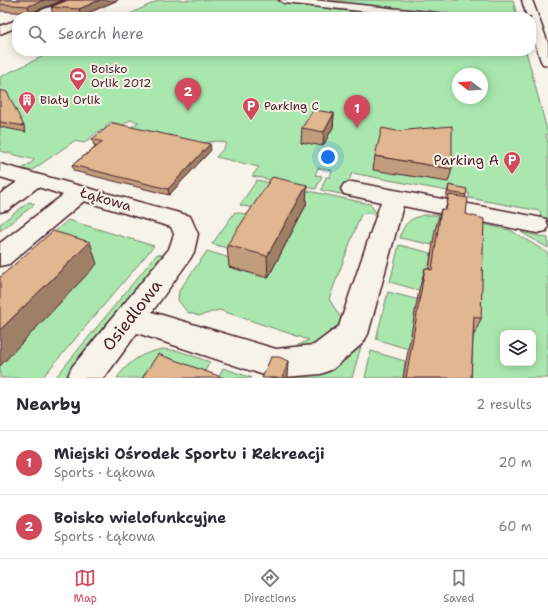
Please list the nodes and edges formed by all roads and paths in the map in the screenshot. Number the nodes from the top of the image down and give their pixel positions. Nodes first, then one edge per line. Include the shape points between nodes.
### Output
1 (284, 0) edge
2 (46, 1) edge
3 (72, 2) edge
4 (46, 12) edge
5 (399, 12) edge
6 (12, 25) edge
7 (0, 30) edge
8 (536, 31) edge
9 (548, 61) edge
10 (0, 170) edge
11 (35, 180) junction
12 (352, 189) dead end
13 (81, 192) junction
14 (394, 197) junction
15 (0, 205) edge
16 (537, 225) dead end
17 (181, 252) joint
18 (0, 258) edge
19 (130, 318) junction
20 (84, 378) edge

1 - 5 street
2 - 3 street
3 - 4 street
6 - 7 street
8 - 9 street
10 - 11 street, Łąkowa
11 - 13 street, Łąkowa
11 - 15 street
12 - 14 street
13 - 17 street, Łąkowa via 181,222 186,234
13 - 18 street
14 - 16 street
14 - 19 street via 352,334 321,359 276,364
17 - 19 street, Osiedlowa
19 - 20 street, Osiedlowa

